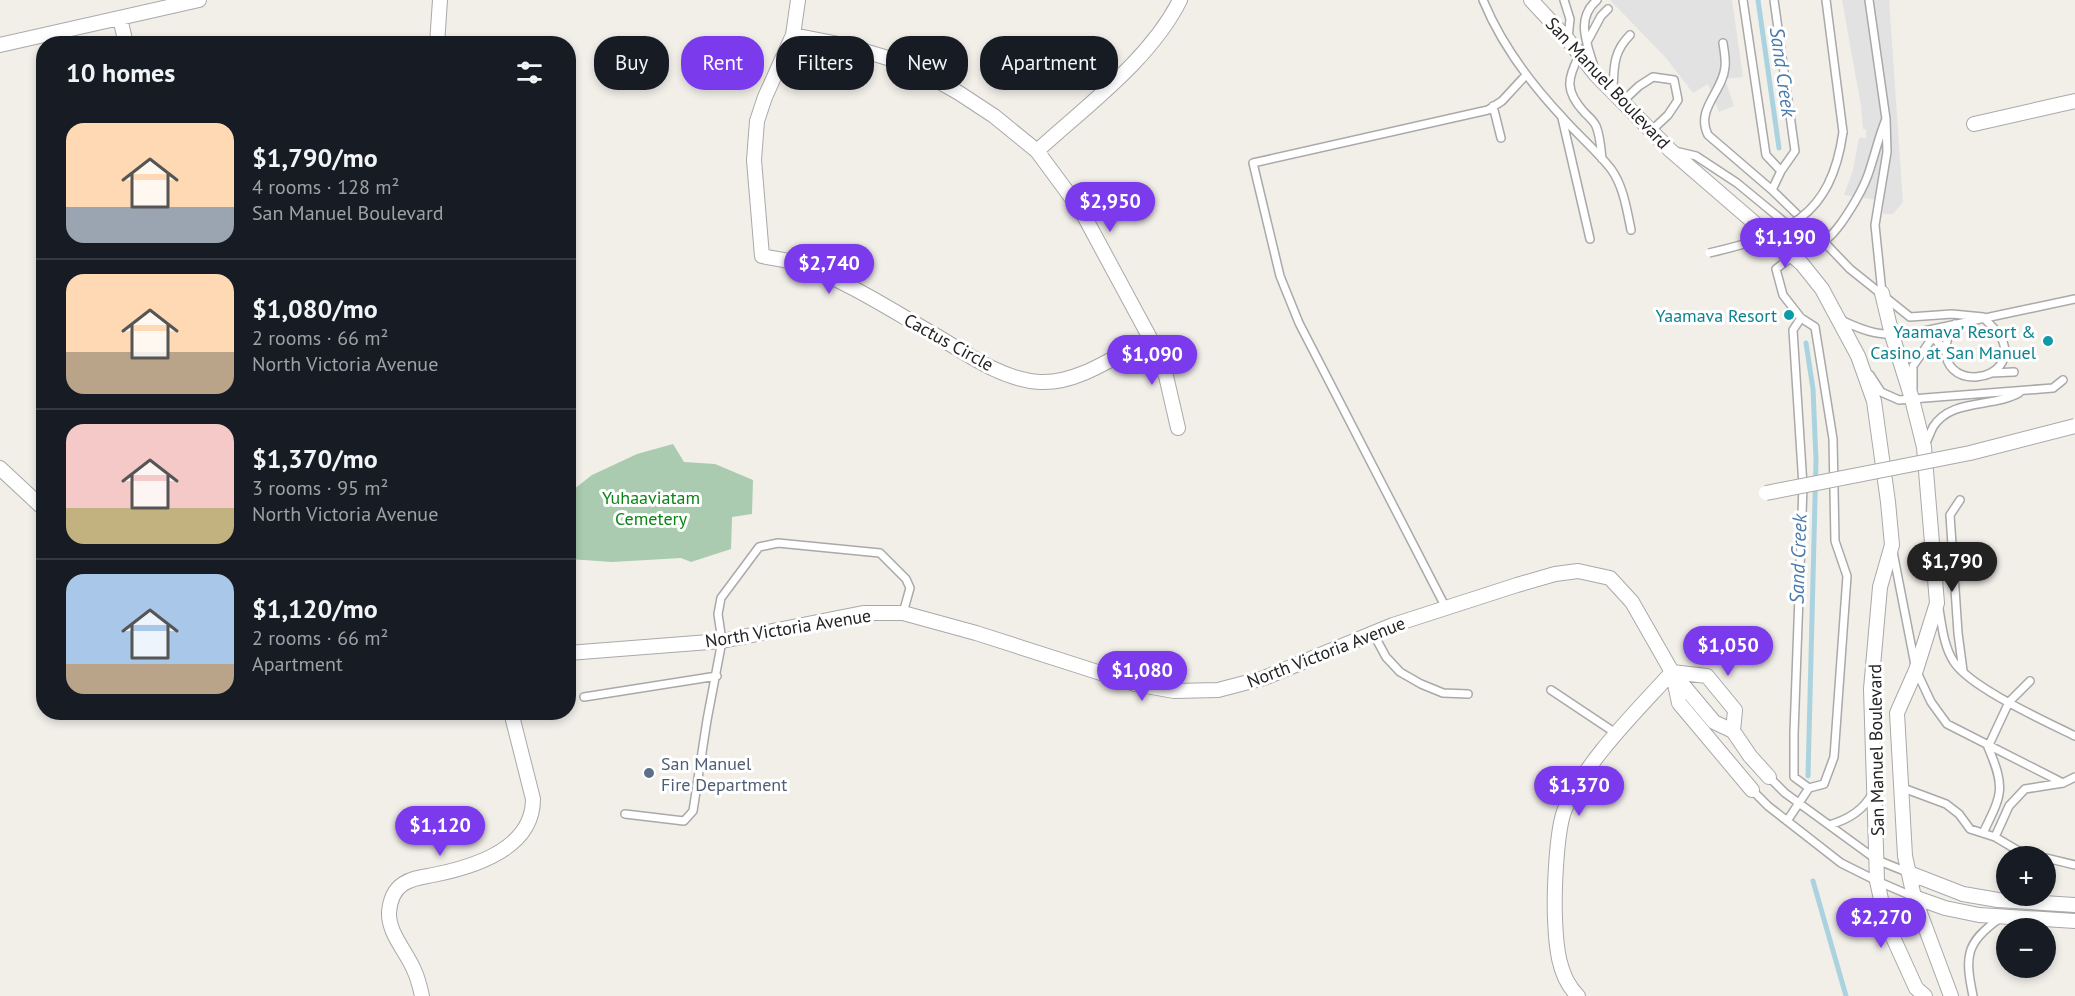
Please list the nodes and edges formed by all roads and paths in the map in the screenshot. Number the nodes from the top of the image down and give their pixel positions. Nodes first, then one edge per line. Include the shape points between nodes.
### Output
1 (200, 0) edge
2 (440, 0) edge
3 (798, 0) edge
4 (1180, 0) edge
5 (1484, 0) edge
6 (1531, 0) edge
7 (1564, 0) edge
8 (1597, 0) edge
9 (1743, 0) edge
10 (1774, 0) edge
11 (1827, 0) edge
12 (1869, 0) edge
13 (1608, 9) dead end
14 (120, 18) junction
15 (793, 35) junction
16 (1630, 35) dead end
17 (40, 36) edge
18 (124, 36) edge
19 (438, 36) edge
20 (36, 37) edge
21 (1568, 40) junction
22 (1587, 42) junction
23 (1723, 43) dead end
24 (0, 45) edge
25 (1580, 56) junction
26 (1526, 75) junction
27 (1596, 75) junction
28 (1618, 98) junction
29 (2075, 101) edge
30 (1493, 106) junction
31 (1561, 116) junction
32 (1886, 119) junction
33 (1974, 124) dead end
34 (1651, 131) junction
35 (1501, 138) dead end
36 (1670, 150) junction
37 (1037, 151) junction
38 (1603, 160) junction
39 (1781, 171) junction
40 (1772, 190) junction
41 (1631, 230) dead end
42 (1590, 239) dead end
43 (1824, 242) junction
44 (1709, 253) dead end
45 (1794, 255) junction
46 (1882, 293) junction
47 (2075, 298) edge
48 (1983, 317) junction
49 (1801, 318) junction
50 (1840, 320) junction
51 (1955, 324) junction
52 (1939, 328) junction
53 (1926, 331) junction
54 (1892, 335) junction
55 (1933, 337) junction
56 (1150, 338) junction
57 (1947, 352) junction
58 (1858, 356) junction
59 (2014, 372) dead end
60 (1991, 373) junction
61 (2063, 380) dead end
62 (2022, 390) junction
63 (1912, 399) junction
64 (2075, 426) edge
65 (1178, 428) dead end
66 (1924, 447) junction
67 (0, 468) edge
68 (1833, 480) junction
69 (1803, 486) junction
70 (1766, 493) dead end
71 (1960, 500) dead end
72 (36, 502) edge
73 (1892, 545) junction
74 (1937, 603) junction
75 (1446, 608) junction
76 (903, 614) junction
77 (1373, 633) junction
78 (722, 641) junction
79 (576, 652) edge
80 (1916, 670) junction
81 (1672, 672) junction
82 (1963, 673) junction
83 (717, 676) junction
84 (2030, 681) dead end
85 (1551, 690) dead end
86 (1468, 694) dead end
87 (584, 697) dead end
88 (2009, 702) junction
89 (513, 720) edge
90 (1733, 731) junction
91 (1617, 734) junction
92 (2075, 736) edge
93 (1988, 747) junction
94 (1769, 777) joint
95 (2075, 777) edge
96 (2063, 783) junction
97 (1809, 788) junction
98 (1902, 788) junction
99 (1875, 789) junction
100 (1752, 790) joint
101 (1799, 804) junction
102 (625, 814) dead end
103 (1787, 821) junction
104 (1829, 825) junction
105 (1983, 833) junction
106 (1995, 837) junction
107 (2010, 846) edge
108 (1877, 860) junction
109 (2056, 860) edge
110 (2074, 865) edge
111 (1909, 873) junction
112 (1877, 881) junction
113 (1914, 897) junction
114 (2075, 905) edge
115 (2012, 917) junction
116 (2075, 921) edge
117 (422, 996) edge
118 (1578, 996) edge
119 (1924, 996) edge
120 (1951, 996) edge
121 (1973, 996) edge

1 - 14 street
2 - 19 street
3 - 15 street, Cactus Circle
4 - 37 street via 1146,49
5 - 26 lane via 1502,39
6 - 21 street, San Manuel Boulevard
7 - 21 lane via 1570,19
8 - 22 lane via 1584,20
9 - 39 lane via 1766,155
10 - 39 lane via 1795,151
11 - 44 lane, bridge via 1843,132 1840,156 1829,186 1812,208 1786,229 1752,243
12 - 32 lane
13 - 22 lane
14 - 17 street
14 - 18 street
15 - 37 street via 908,64 994,116
15 - 56 street, Cactus Circle via 757,121 754,160 762,256 801,264 828,276 985,364 1040,382 1065,379 1088,370
16 - 28 lane via 1620,45 1614,62
20 - 24 street
21 - 25 street, San Manuel Boulevard
22 - 27 lane
23 - 40 lane via 1725,69 1703,117 1704,127 1708,135
25 - 27 street, San Manuel Boulevard
25 - 38 lane via 1569,84 1580,107 1596,125
26 - 30 lane
26 - 31 lane
27 - 28 street, San Manuel Boulevard
28 - 34 street, San Manuel Boulevard
28 - 34 lane via 1653,77 1674,80 1678,100
29 - 33 street
30 - 35 lane
30 - 75 lane via 1253,164 1280,276 1299,323
31 - 38 lane
31 - 42 lane
32 - 43 lane via 1869,174 1855,203
32 - 46 lane via 1887,152 1875,225
34 - 36 street, San Manuel Boulevard
36 - 43 lane via 1696,156 1737,183 1799,234
36 - 45 street, San Manuel Boulevard
37 - 56 street via 1082,212
38 - 41 lane via 1619,186
39 - 40 lane
40 - 43 lane
43 - 46 lane
45 - 49 lane via 1776,269 1783,295
45 - 50 street, San Manuel Boulevard via 1822,289
46 - 48 lane via 1910,316
46 - 54 street, San Manuel Boulevard
47 - 48 lane
48 - 51 lane
48 - 60 lane via 2004,347 2003,357
49 - 68 lane via 1815,327 1833,438
49 - 69 lane via 1792,330
50 - 54 lane via 1866,332
50 - 58 street, San Manuel Boulevard
51 - 52 lane
51 - 57 lane via 1947,341
52 - 53 lane
52 - 55 lane
53 - 54 lane
53 - 55 lane
54 - 63 street, San Manuel Boulevard
55 - 57 lane
55 - 63 lane via 1913,366
56 - 65 street via 1166,376
57 - 60 lane via 1951,365 1964,376
58 - 63 lane via 1881,392 1899,400
58 - 73 street, San Manuel Boulevard via 1874,401
59 - 60 lane
61 - 62 lane via 2053,388
62 - 63 lane
62 - 66 lane via 2011,397 1949,412 1934,426
63 - 66 street, San Manuel Boulevard
64 - 68 street, bridge via 1970,453
66 - 74 street, San Manuel Boulevard
67 - 72 street
68 - 69 street, bridge
68 - 97 lane via 1835,541 1847,576 1835,746 1824,784
69 - 70 street, bridge
69 - 97 lane via 1794,777
71 - 82 lane via 1950,515
73 - 80 lane
73 - 99 street, San Manuel Boulevard via 1880,587 1871,689
74 - 80 street, San Manuel Boulevard
74 - 82 lane via 1946,644
75 - 77 street, North Victoria Avenue
75 - 81 street, North Victoria Avenue via 1555,574 1578,571 1610,578 1632,602
76 - 77 street, North Victoria Avenue via 1135,684 1174,691 1218,690 1264,678
76 - 78 street, North Victoria Avenue via 863,613
76 - 78 lane via 910,588 880,553 778,543 759,547 721,598 718,614
77 - 86 lane via 1400,672 1443,693
78 - 79 street, North Victoria Avenue
78 - 83 lane
80 - 93 lane via 1947,724
80 - 98 street, San Manuel Boulevard via 1898,713
81 - 90 street via 1714,722
81 - 90 street via 1707,676 1734,710
81 - 91 street
81 - 100 street via 1679,703
82 - 88 lane
83 - 87 lane
83 - 102 lane via 693,811 684,821
84 - 88 lane
85 - 91 lane
88 - 92 lane
88 - 93 lane
89 - 117 street via 534,799 526,827 491,857 417,877 394,891 390,919
90 - 94 street
91 - 118 street via 1577,787 1564,810 1559,834 1555,933 1566,981
93 - 96 lane
93 - 105 lane via 2001,789
94 - 101 lane
95 - 96 lane
96 - 106 lane via 2025,789 2009,806
97 - 101 lane
98 - 105 lane via 1946,804 1970,829
98 - 111 street, San Manuel Boulevard
99 - 104 lane via 1853,816
99 - 108 street, San Manuel Boulevard
100 - 103 lane
101 - 103 lane
101 - 104 lane
103 - 112 lane via 1841,862
104 - 108 lane
105 - 106 lane
106 - 107 lane
108 - 111 lane
108 - 112 street, San Manuel Boulevard
109 - 110 lane
111 - 113 street, San Manuel Boulevard
111 - 114 street via 1963,894
112 - 113 lane
112 - 119 street, San Manuel Boulevard via 1886,922 1916,987
113 - 115 street via 1979,915
113 - 120 street, San Manuel Boulevard
115 - 116 street
115 - 121 lane via 1991,924 1972,946 1967,963

